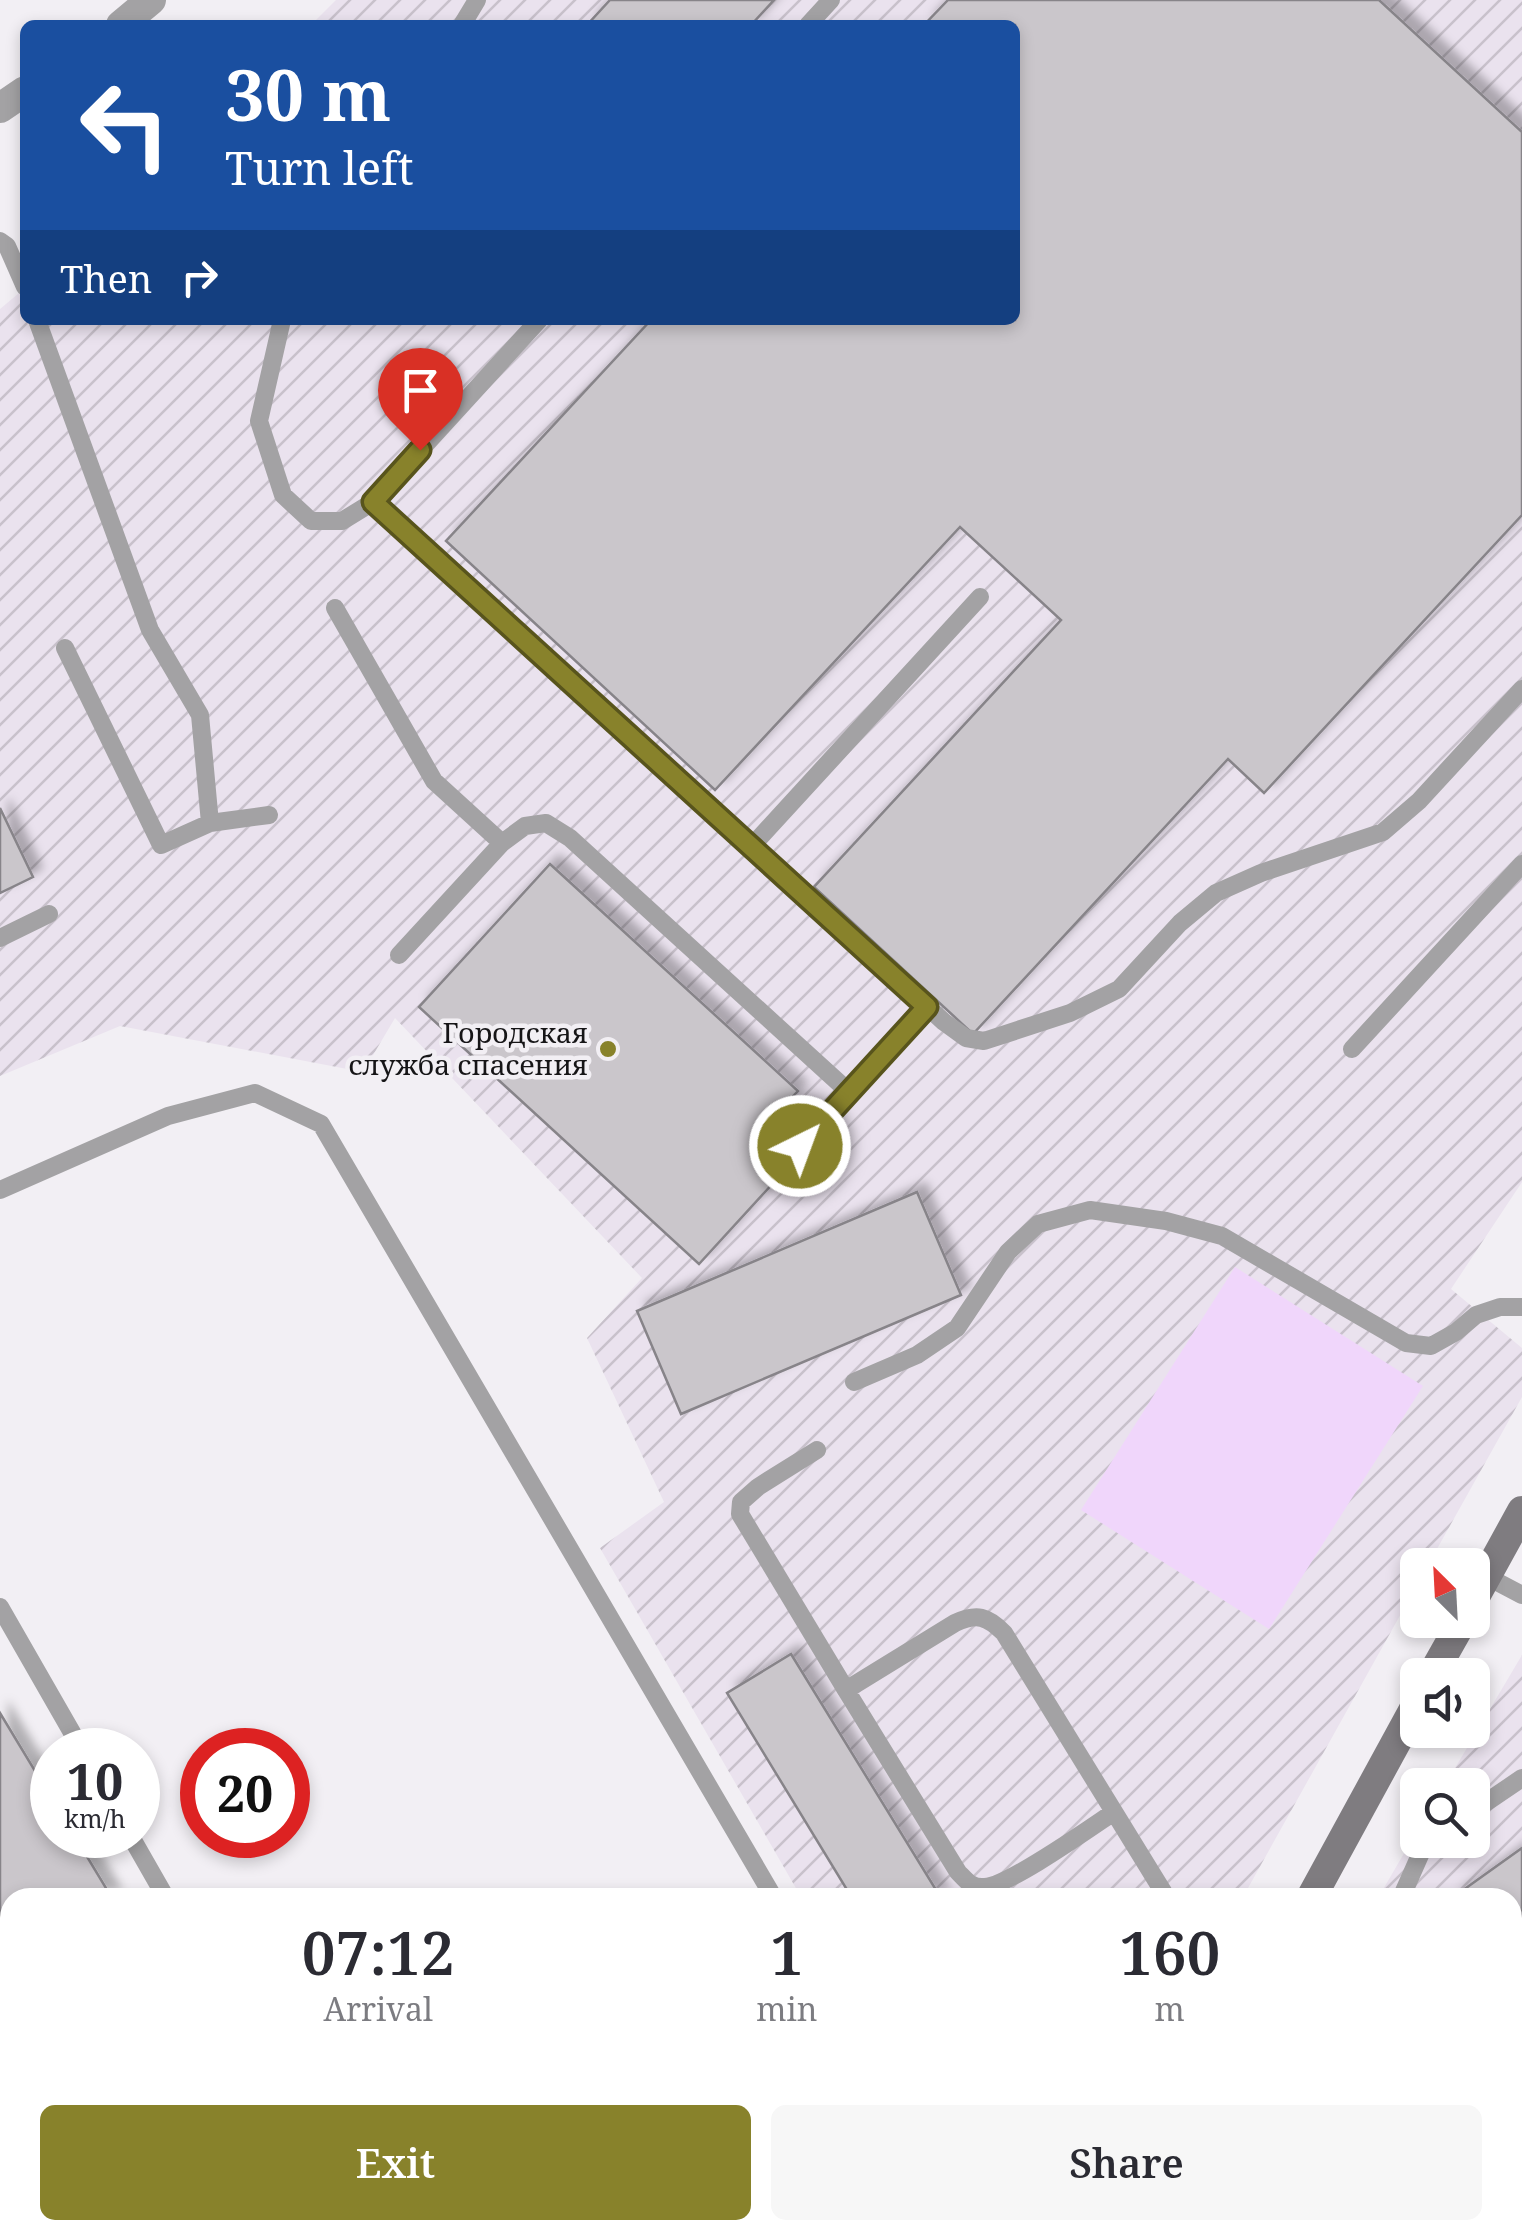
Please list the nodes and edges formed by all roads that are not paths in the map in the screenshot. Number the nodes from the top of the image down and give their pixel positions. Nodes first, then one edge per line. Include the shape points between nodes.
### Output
1 (151, 0) edge
2 (831, 0) edge
3 (127, 20) edge
4 (813, 20) edge
5 (0, 241) edge
6 (20, 276) edge
7 (39, 325) edge
8 (281, 325) edge
9 (534, 325) edge
10 (373, 502) junction
11 (980, 597) dead end
12 (335, 608) dead end
13 (65, 648) dead end
14 (1522, 689) edge
15 (269, 815) dead end
16 (210, 823) junction
17 (502, 842) junction
18 (752, 847) junction
19 (1522, 864) edge
20 (50, 914) dead end
21 (0, 938) edge
22 (399, 955) dead end
23 (927, 1007) junction
24 (1352, 1049) dead end
25 (848, 1092) junction
26 (800, 1146) dead end
27 (0, 1190) edge
28 (1522, 1307) edge
29 (854, 1382) dead end
30 (818, 1450) dead end
31 (1522, 1511) edge
32 (1490, 1570) edge
33 (1490, 1590) edge
34 (1522, 1595) edge
35 (0, 1607) edge
36 (846, 1690) junction
37 (69, 1728) edge
38 (1400, 1735) edge
39 (1522, 1778) edge
40 (1490, 1800) edge
41 (1114, 1812) junction
42 (143, 1858) edge
43 (1419, 1858) edge
44 (160, 1888) edge
45 (768, 1888) edge
46 (1160, 1888) edge
47 (1316, 1888) edge
48 (1405, 1888) edge

1 - 3 street
2 - 4 lane
5 - 6 lane
7 - 16 lane via 150,630 200,715
8 - 10 lane via 260,422 283,495 311,521 342,521
9 - 10 lane
10 - 18 lane
11 - 18 lane
12 - 17 lane via 434,781
13 - 16 lane via 161,845
14 - 23 lane via 1383,832 1216,893 1119,989 1096,1002 984,1040 966,1038
15 - 16 lane
17 - 22 lane
17 - 25 lane via 525,826 546,822 570,838
18 - 23 lane
19 - 24 lane
20 - 21 lane
23 - 25 lane
25 - 26 lane
27 - 45 lane via 168,1116 255,1093 321,1124
28 - 29 lane via 1476,1315 1432,1346 1406,1343 1222,1236 1090,1210 1038,1224 1008,1252 957,1328
30 - 36 lane via 758,1486 741,1502 740,1514
31 - 32 street
33 - 34 lane
35 - 37 lane
36 - 41 lane via 955,1623 972,1615 990,1619
36 - 41 lane via 970,1885 986,1888 1008,1878
38 - 47 street
39 - 40 lane
41 - 46 lane
42 - 44 lane
43 - 48 lane

